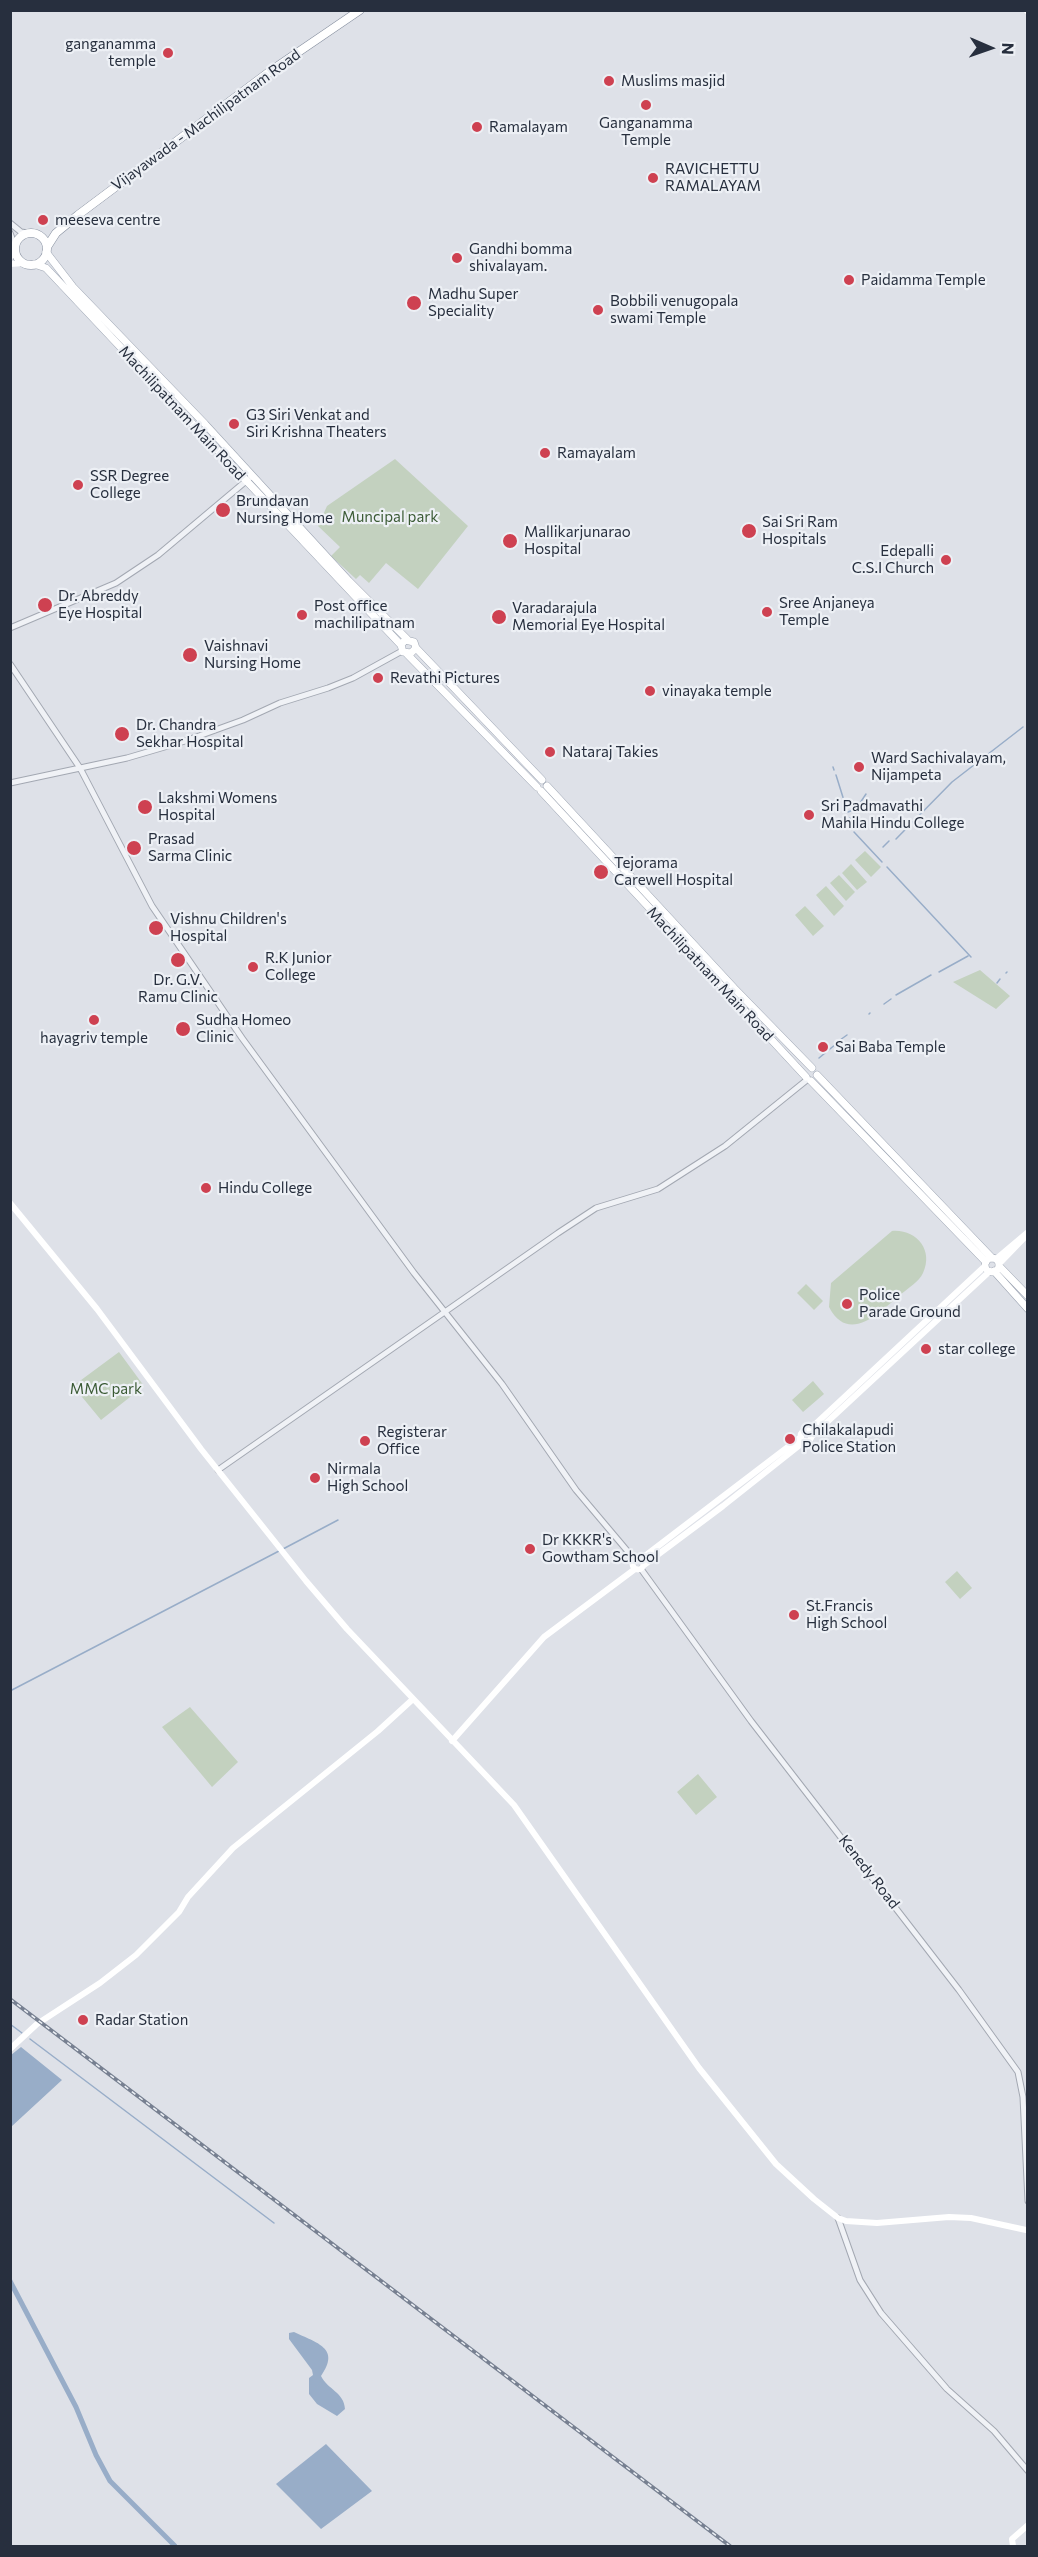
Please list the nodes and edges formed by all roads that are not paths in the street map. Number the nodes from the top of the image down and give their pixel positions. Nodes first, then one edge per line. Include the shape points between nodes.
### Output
1 (360, 10) edge
2 (10, 223) edge
3 (10, 233) edge
4 (28, 233) junction
5 (56, 234) junction
6 (42, 237) junction
7 (46, 250) junction
8 (14, 251) edge
9 (24, 263) junction
10 (10, 264) edge
11 (34, 264) junction
12 (249, 478) junction
13 (10, 628) edge
14 (407, 639) junction
15 (416, 648) junction
16 (403, 650) junction
17 (10, 664) edge
18 (80, 768) junction
19 (10, 783) edge
20 (542, 786) junction
21 (602, 851) junction
22 (812, 1068) junction
23 (817, 1075) junction
24 (808, 1079) junction
25 (10, 1203) edge
26 (1028, 1233) edge
27 (992, 1265) junction
28 (1028, 1296) edge
29 (1028, 1309) edge
30 (446, 1311) junction
31 (218, 1470) junction
32 (639, 1564) junction
33 (413, 1699) junction
34 (452, 1741) junction
35 (10, 2049) edge
36 (1028, 2201) edge
37 (838, 2218) junction
38 (1027, 2228) edge
39 (1028, 2471) edge
40 (1028, 2525) edge
41 (1013, 2547) edge

1 - 5 highway, Vijayawada - Machilipatnam Road via 269,72
2 - 4 street
3 - 8 street
4 - 6 highway
4 - 8 highway via 20,237
5 - 6 highway, Vijayawada - Machilipatnam Road
5 - 7 highway, Vijayawada - Machilipatnam Road
6 - 7 highway
7 - 11 highway via 42,260
7 - 12 main road, Machilipatnam Main Road via 62,275 205,424
8 - 9 highway
9 - 10 main road
9 - 11 highway
11 - 12 main road, Machilipatnam Main Road via 46,268
12 - 13 street via 158,555 116,583
12 - 14 main road, Machilipatnam Main Road
12 - 16 main road, Machilipatnam Main Road via 285,524
14 - 15 main road, Machilipatnam Main Road
14 - 16 main road
15 - 16 main road via 413,652
15 - 20 main road, Machilipatnam Main Road
16 - 18 street via 353,678 280,703 237,723 128,758
16 - 20 main road, Machilipatnam Main Road
17 - 18 street, Kenedy Road
18 - 19 street
18 - 30 street, Kenedy Road via 152,906 242,1038
20 - 21 main road, Machilipatnam Main Road
21 - 22 main road, Machilipatnam Main Road
21 - 24 main road, Machilipatnam Main Road
22 - 23 main road, Machilipatnam Main Road
22 - 24 main road via 806,1071
23 - 24 main road
23 - 27 main road, Machilipatnam Main Road
24 - 27 main road, Machilipatnam Main Road
24 - 30 street via 696,1166 652,1192 596,1208
25 - 31 main road via 97,1308
26 - 27 main road
27 - 28 main road, Machilipatnam Main Road
27 - 29 main road, Machilipatnam Main Road
27 - 32 main road via 741,1493
30 - 31 street
30 - 32 street, Kenedy Road via 576,1490
31 - 33 main road via 342,1623
32 - 34 main road via 544,1637
32 - 36 street, Kenedy Road via 751,1721 1018,2072 1023,2097
33 - 34 main road
33 - 35 main road via 233,1848 136,1955 37,2024
34 - 37 main road via 514,1805 699,2068 747,2129 776,2164
37 - 38 main road via 859,2223 971,2218
37 - 39 street via 860,2280 881,2313 947,2389 994,2431
40 - 41 main road via 1012,2539

